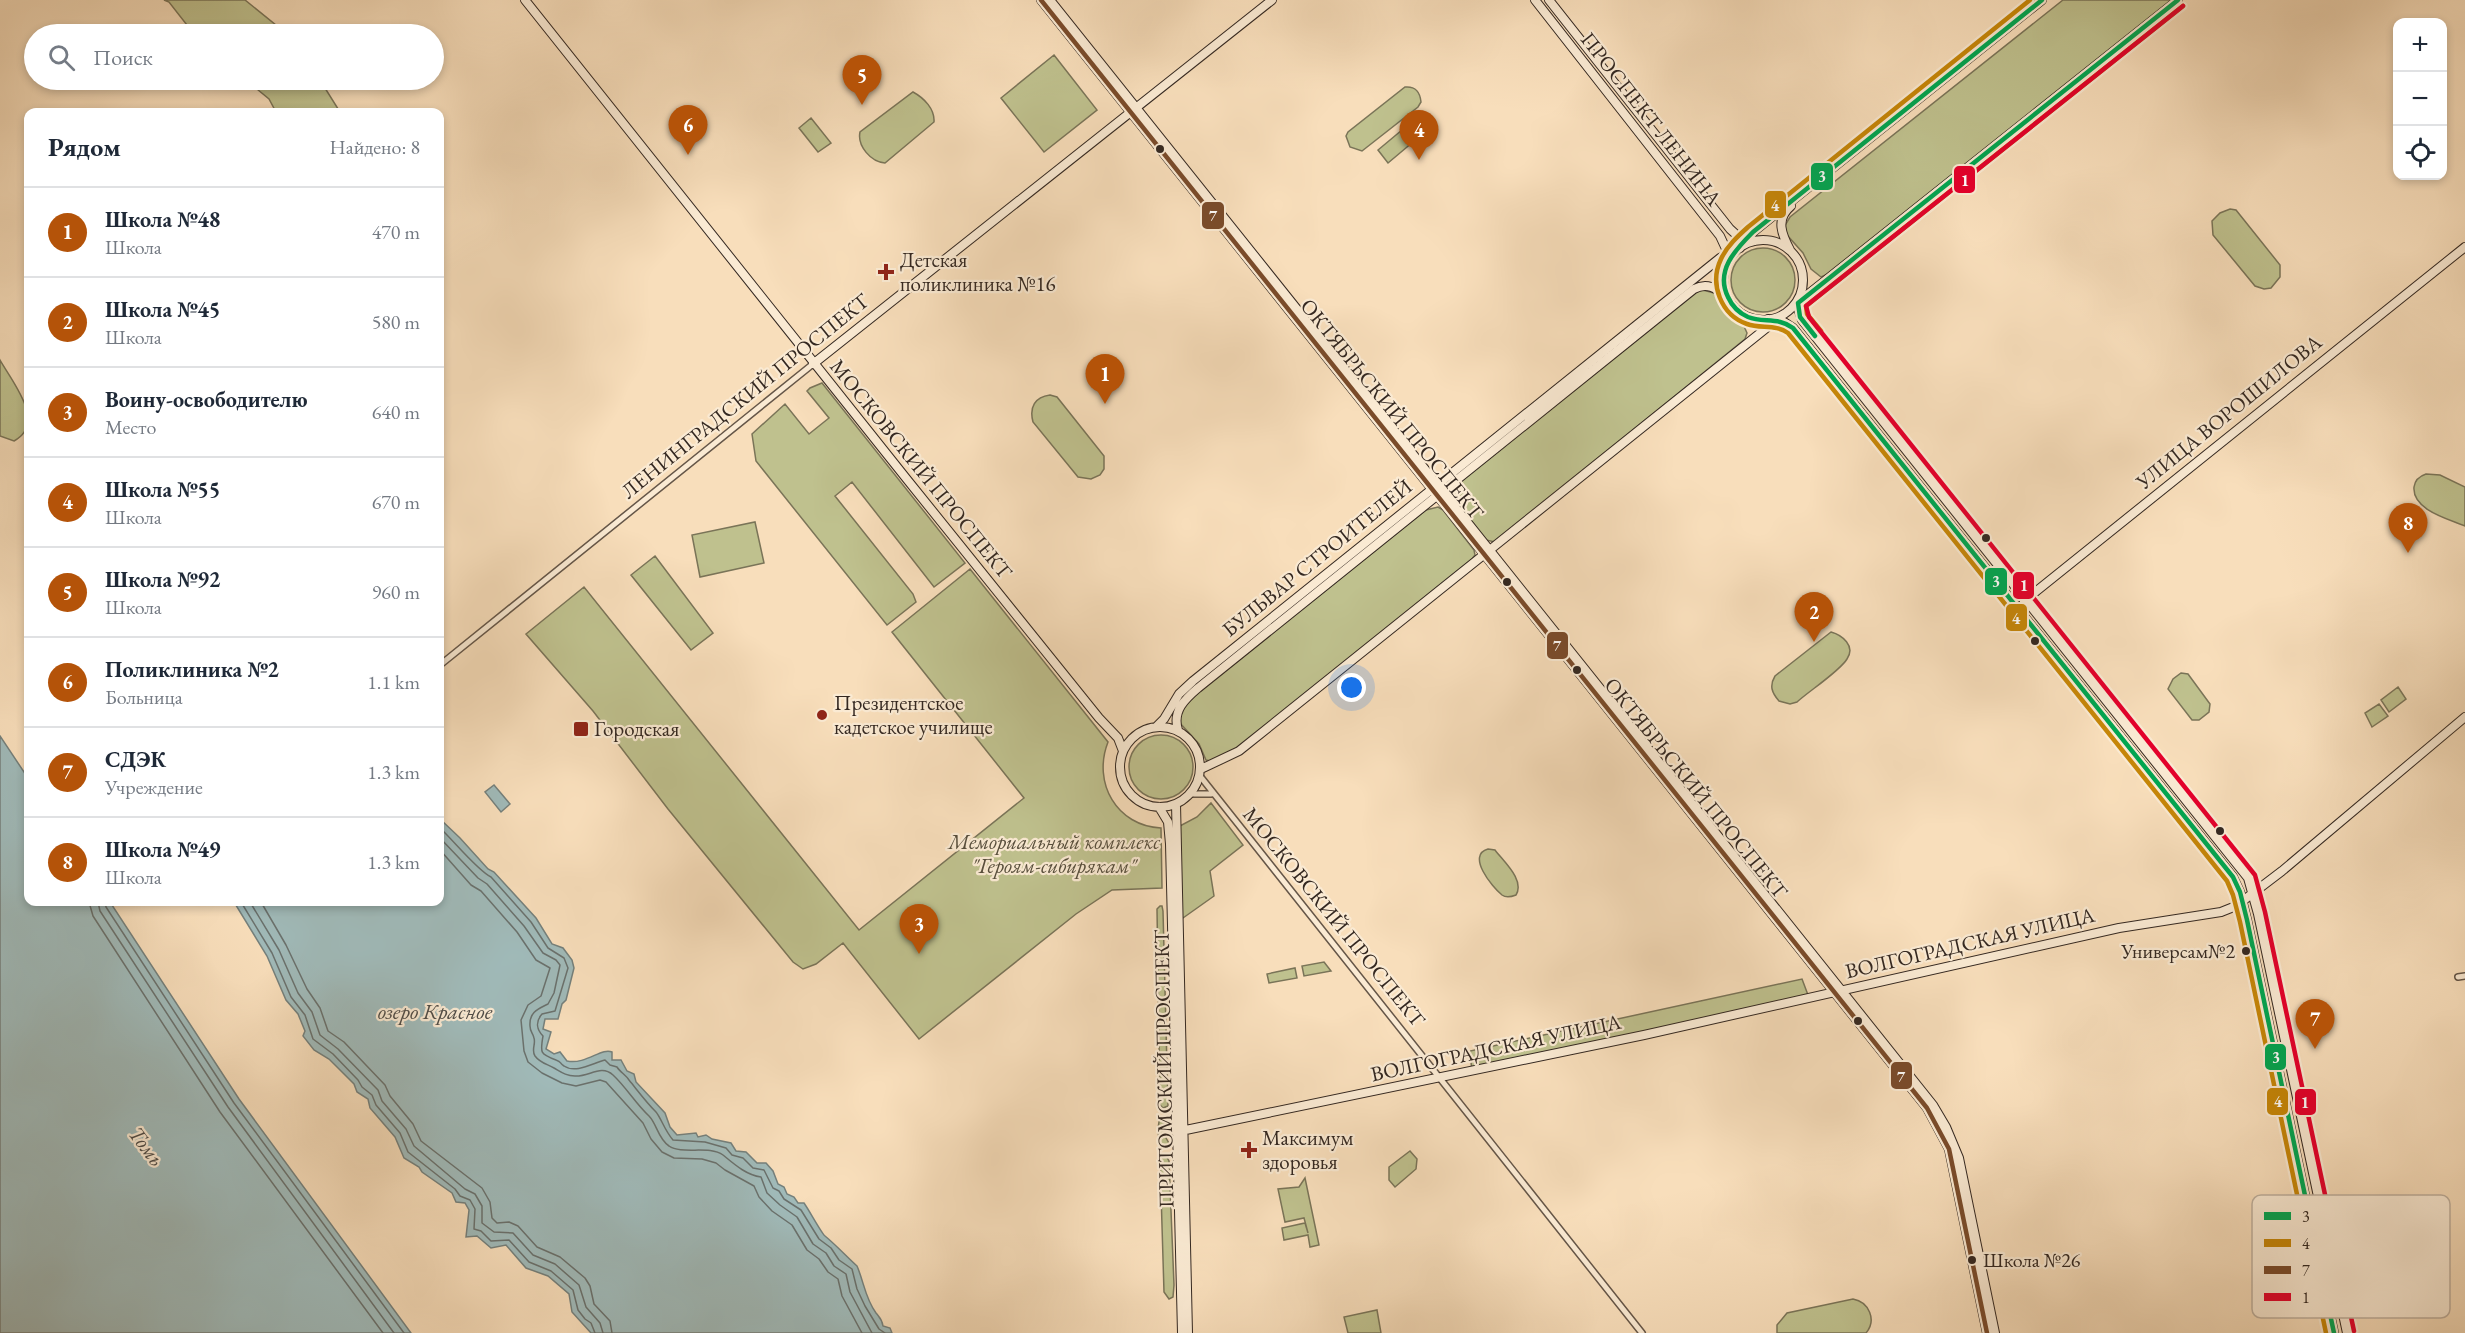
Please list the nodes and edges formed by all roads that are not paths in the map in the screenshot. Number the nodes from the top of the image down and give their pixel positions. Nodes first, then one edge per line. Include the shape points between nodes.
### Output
1 (525, 0) edge
2 (1041, 0) edge
3 (1050, 0) edge
4 (1272, 0) edge
5 (1535, 0) edge
6 (1550, 0) edge
7 (2042, 0) edge
8 (2049, 0) edge
9 (2178, 0) edge
10 (1133, 109) junction
11 (1745, 240) junction
12 (1755, 241) junction
13 (2465, 247) edge
14 (1738, 249) junction
15 (1790, 250) junction
16 (1727, 253) junction
17 (1726, 264) junction
18 (1727, 297) junction
19 (1797, 301) junction
20 (1776, 318) junction
21 (813, 364) junction
22 (1437, 489) junction
23 (1488, 553) junction
24 (2026, 599) junction
25 (2017, 606) junction
26 (444, 662) edge
27 (2465, 717) edge
28 (1156, 727) junction
29 (1178, 730) junction
30 (1113, 732) junction
31 (1135, 735) junction
32 (1123, 752) junction
33 (1200, 772) junction
34 (1191, 794) junction
35 (1213, 795) junction
36 (1176, 804) junction
37 (1159, 807) junction
38 (2254, 893) junction
39 (2243, 901) junction
40 (1839, 991) junction
41 (1440, 1079) junction
42 (1180, 1132) junction
43 (2305, 1195) edge
44 (2317, 1195) edge
45 (2331, 1318) edge
46 (2344, 1318) edge
47 (1182, 1333) edge
48 (1188, 1333) edge
49 (1642, 1333) edge
50 (1987, 1333) edge
51 (1995, 1333) edge
52 (2334, 1333) edge
53 (2347, 1333) edge

1 - 21 main road, МОСКОВСКИЙ ПРОСПЕКТ
2 - 10 main road, ОКТЯБРЬСКИЙ ПРОСПЕКТ
3 - 10 main road, ОКТЯБРЬСКИЙ ПРОСПЕКТ
4 - 10 main road, ЛЕНИНГРАДСКИЙ ПРОСПЕКТ
5 - 16 main road, ПРОСПЕКТ ЛЕНИНА via 1720,236
6 - 11 main road, ПРОСПЕКТ ЛЕНИНА via 1730,229
7 - 11 main road
8 - 15 main road via 1786,211 1781,225
9 - 19 main road
10 - 21 main road, ЛЕНИНГРАДСКИЙ ПРОСПЕКТ
10 - 22 main road, ОКТЯБРЬСКИЙ ПРОСПЕКТ
11 - 12 main road
11 - 14 main road
12 - 14 main road
12 - 15 main road via 1772,241
13 - 24 main road, УЛИЦА ВОРОШИЛОВА
14 - 16 main road, БУЛЬВАР СТРОИТЕЛЕЙ
14 - 17 main road
15 - 19 main road via 1802,268 1804,282
16 - 17 main road
16 - 22 main road, БУЛЬВАР СТРОИТЕЛЕЙ
17 - 18 main road
18 - 20 main road via 1744,315
18 - 22 main road, БУЛЬВАР СТРОИТЕЛЕЙ via 1707,285 1694,289
19 - 20 main road
19 - 24 main road via 1802,320
20 - 23 main road
20 - 25 main road via 1793,328
21 - 26 street, ЛЕНИНГРАДСКИЙ ПРОСПЕКТ
21 - 30 main road, МОСКОВСКИЙ ПРОСПЕКТ
22 - 23 main road, ОКТЯБРЬСКИЙ ПРОСПЕКТ
22 - 28 main road, БУЛЬВАР СТРОИТЕЛЕЙ via 1193,681
22 - 29 main road, БУЛЬВАР СТРОИТЕЛЕЙ via 1189,696 1176,715
23 - 33 main road via 1239,751
23 - 40 main road, ОКТЯБРЬСКИЙ ПРОСПЕКТ
24 - 25 main road, УЛИЦА ВОРОШИЛОВА
24 - 38 main road via 2238,864
25 - 39 main road via 2229,872
27 - 38 main road, ВОЛГОГРАДСКАЯ УЛИЦА
28 - 29 main road
28 - 31 main road
29 - 33 main road via 1195,746
30 - 31 main road
30 - 32 main road, МОСКОВСКИЙ ПРОСПЕКТ
31 - 32 main road
32 - 37 main road via 1120,767 1125,787 1140,802
33 - 34 main road
33 - 35 street, МОСКОВСКИЙ ПРОСПЕКТ
34 - 35 street
34 - 36 main road
35 - 41 street, МОСКОВСКИЙ ПРОСПЕКТ
36 - 37 main road
36 - 42 main road, ПРИТОМСКИЙ ПРОСПЕКТ
37 - 42 main road, ПРИТОМСКИЙ ПРОСПЕКТ via 1168,822 1170,844
38 - 39 main road, ВОЛГОГРАДСКАЯ УЛИЦА
38 - 44 main road
39 - 40 main road, ВОЛГОГРАДСКАЯ УЛИЦА via 2221,912 2119,928
39 - 43 main road
40 - 41 main road, ВОЛГОГРАДСКАЯ УЛИЦА
40 - 50 main road, ОКТЯБРЬСКИЙ ПРОСПЕКТ via 1927,1108 1944,1140
40 - 51 main road, ОКТЯБРЬСКИЙ ПРОСПЕКТ via 1932,1105 1955,1147
41 - 42 main road, ВОЛГОГРАДСКАЯ УЛИЦА
41 - 49 street, МОСКОВСКИЙ ПРОСПЕКТ
42 - 47 main road, ПРИТОМСКИЙ ПРОСПЕКТ
42 - 48 main road, ПРИТОМСКИЙ ПРОСПЕКТ
45 - 52 main road
46 - 53 main road

